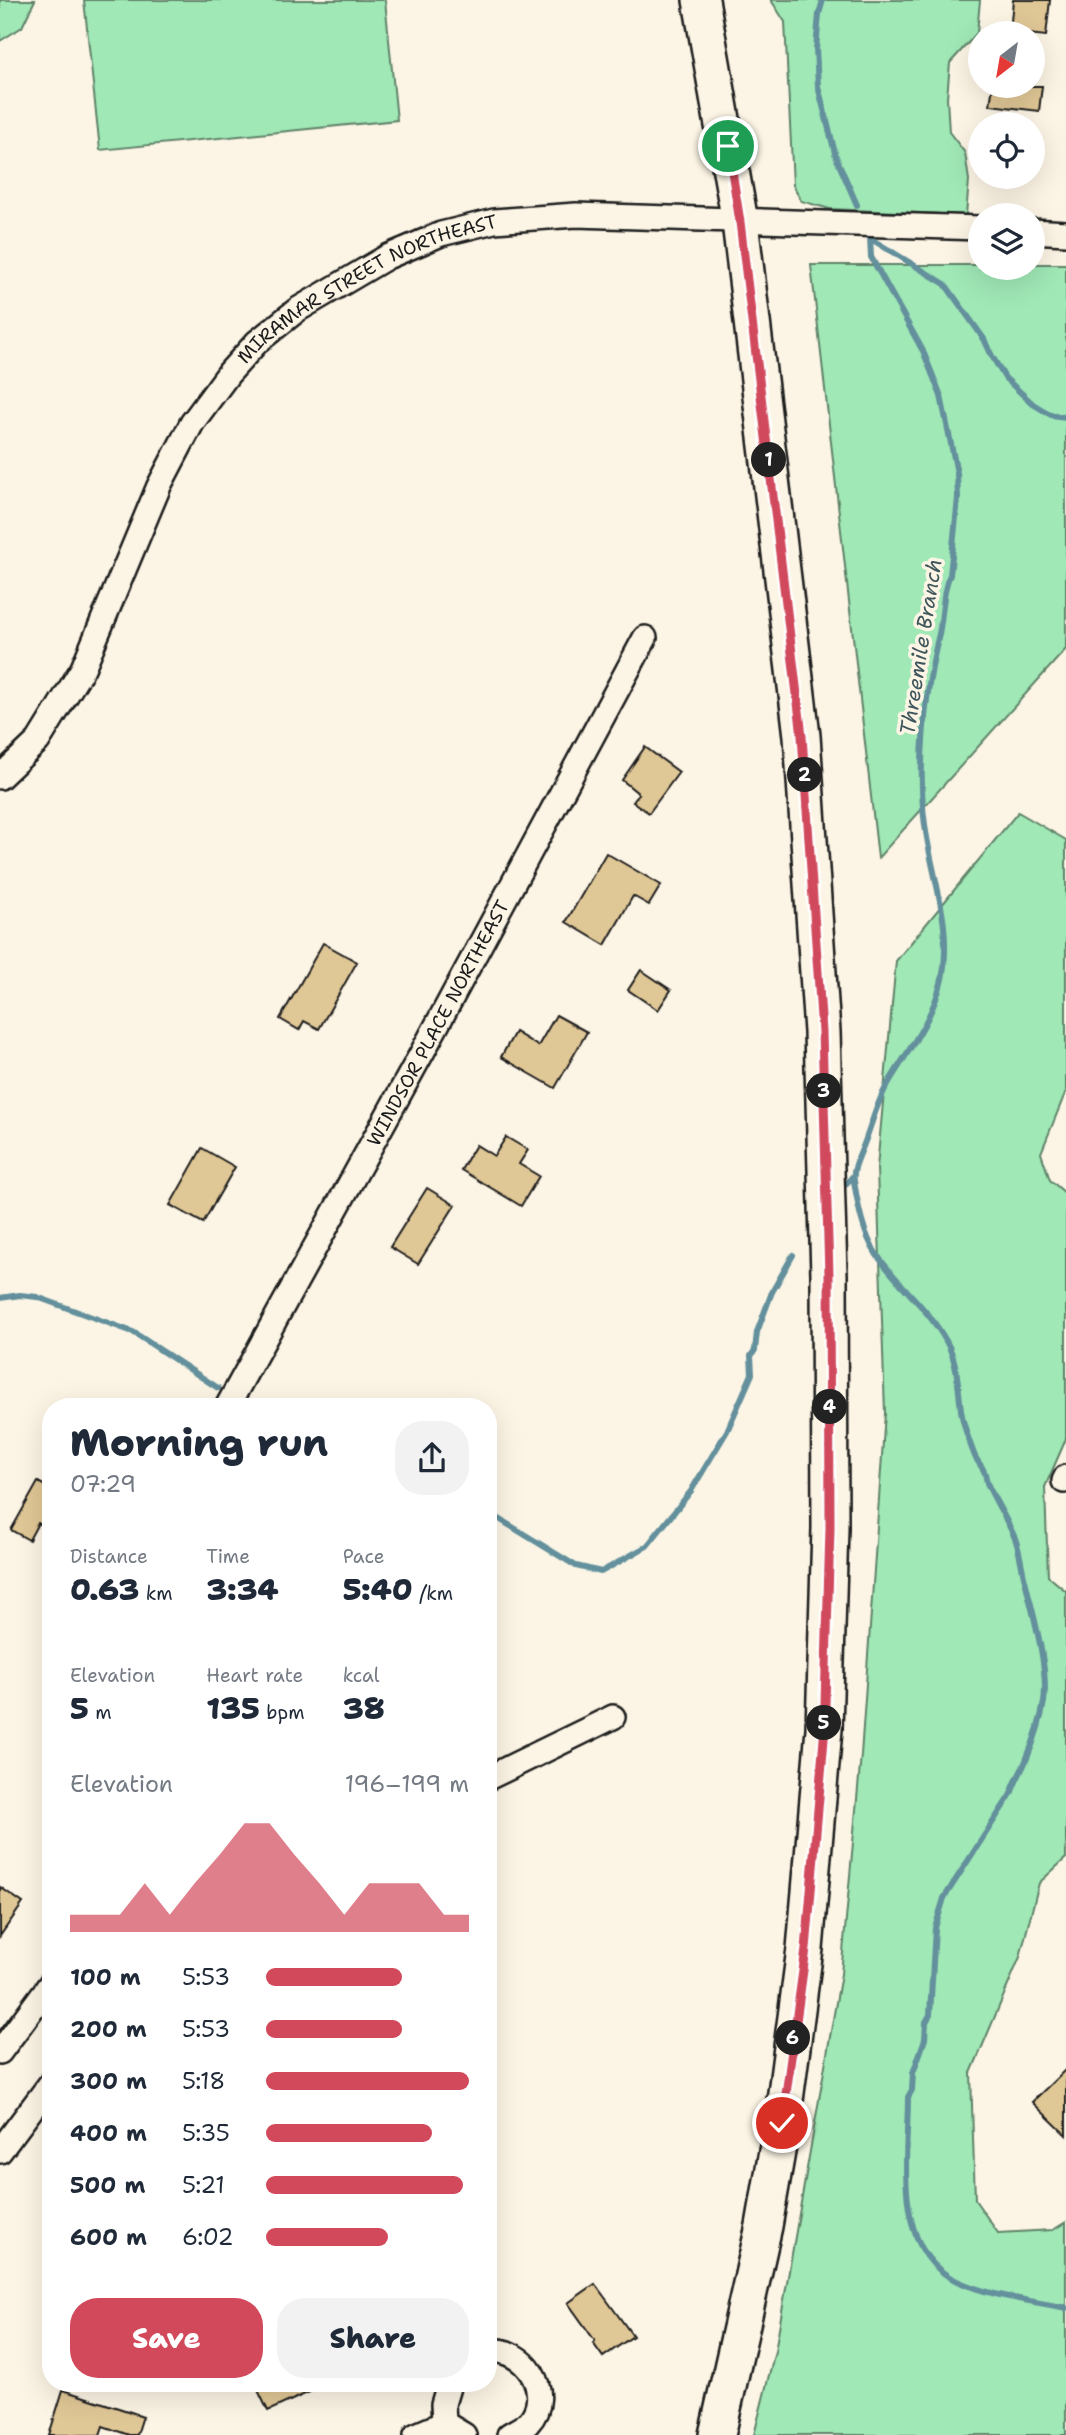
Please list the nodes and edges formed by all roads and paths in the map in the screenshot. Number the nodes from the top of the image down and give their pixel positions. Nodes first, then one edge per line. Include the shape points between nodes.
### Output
1 (701, 0) edge
2 (740, 222) junction
3 (968, 228) edge
4 (1045, 231) edge
5 (1066, 233) edge
6 (645, 638) dead end
7 (0, 777) edge
8 (232, 1398) edge
9 (613, 1717) dead end
10 (497, 1774) edge
11 (42, 1995) edge
12 (0, 2052) edge
13 (42, 2095) edge
14 (0, 2151) edge
15 (497, 2350) edge
16 (447, 2392) edge
17 (443, 2423) junction
18 (416, 2435) edge
19 (464, 2435) edge
20 (509, 2435) edge
21 (717, 2435) edge

1 - 2 main road
2 - 3 street, MIRAMAR STREET NORTHEAST
2 - 7 street, MIRAMAR STREET NORTHEAST via 576,215 494,221 441,234 387,257 297,310 257,342 192,423 159,486 83,668 38,741
2 - 21 main road via 802,736 822,1032 830,1528 824,1739 806,1949 764,2227
4 - 5 street
6 - 8 street, WINDSOR PLACE NORTHEAST
9 - 10 street
11 - 12 street
13 - 14 street
15 - 20 street via 527,2364 537,2384 538,2403 529,2422
16 - 17 street
17 - 18 street
17 - 19 street

